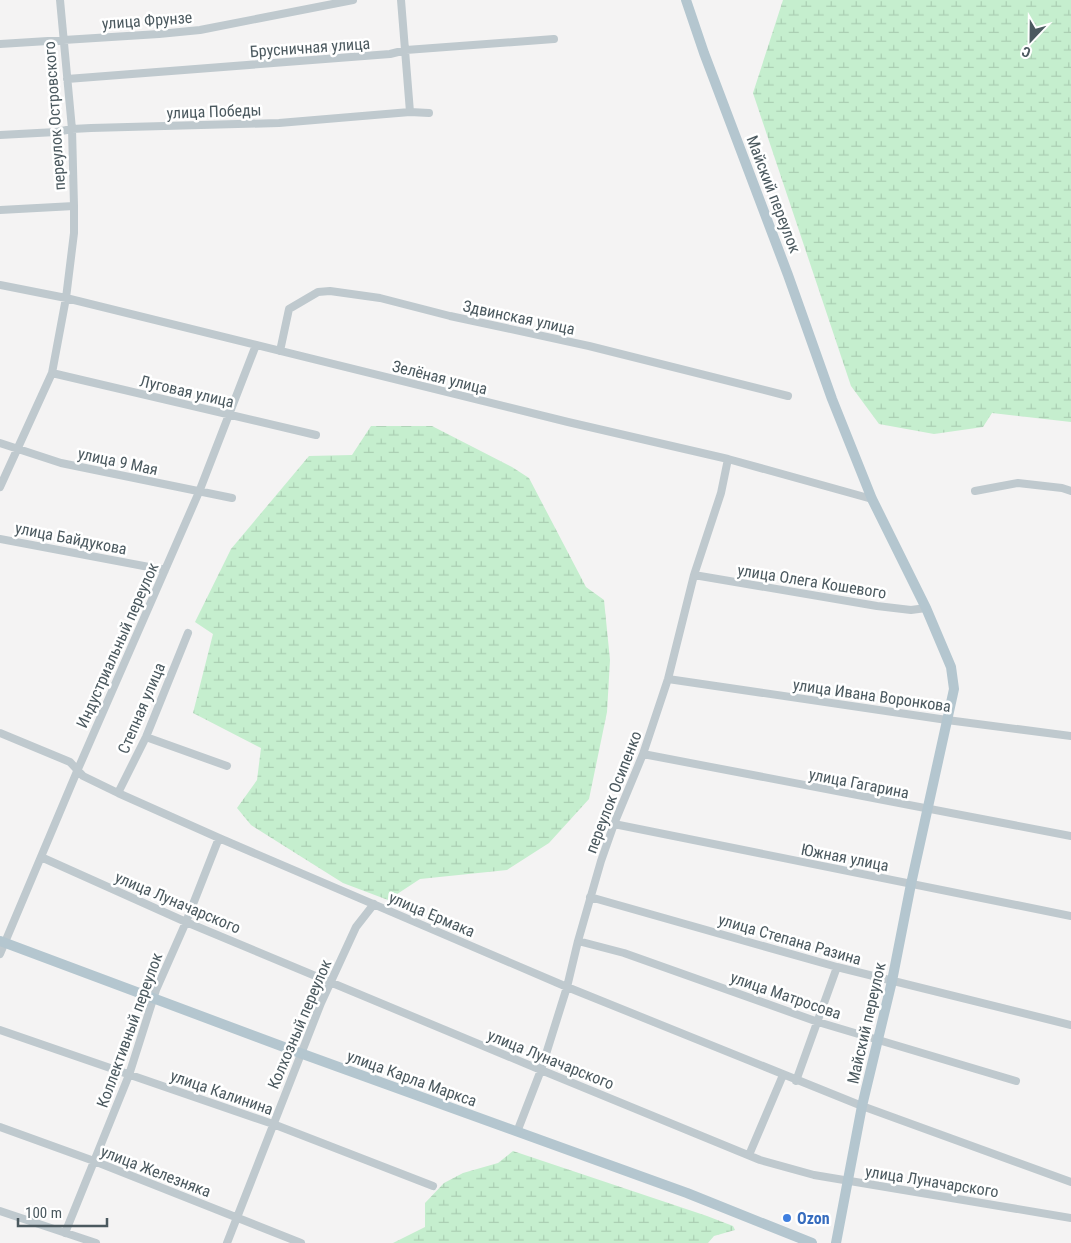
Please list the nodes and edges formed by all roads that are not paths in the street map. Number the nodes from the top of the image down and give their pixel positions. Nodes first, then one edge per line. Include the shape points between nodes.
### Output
1 (60, 0) edge
2 (353, 0) edge
3 (401, 0) edge
4 (686, 0) edge
5 (62, 39) junction
6 (554, 39) dead end
7 (0, 44) edge
8 (406, 50) junction
9 (67, 79) junction
10 (410, 112) junction
11 (430, 113) dead end
12 (72, 129) junction
13 (0, 135) edge
14 (74, 206) junction
15 (0, 210) edge
16 (0, 285) edge
17 (66, 298) junction
18 (256, 346) junction
19 (280, 351) junction
20 (52, 373) junction
21 (788, 396) dead end
22 (230, 416) junction
23 (316, 435) dead end
24 (0, 443) edge
25 (18, 450) junction
26 (728, 459) junction
27 (0, 487) edge
28 (975, 491) dead end
29 (1071, 491) edge
30 (199, 492) junction
31 (232, 498) dead end
32 (872, 499) junction
33 (0, 538) edge
34 (166, 570) junction
35 (694, 575) junction
36 (926, 608) junction
37 (188, 633) dead end
38 (668, 679) junction
39 (946, 720) junction
40 (0, 733) edge
41 (1071, 736) edge
42 (146, 738) junction
43 (643, 754) junction
44 (227, 766) dead end
45 (78, 769) junction
46 (118, 793) junction
47 (927, 810) junction
48 (614, 824) junction
49 (1071, 836) edge
50 (220, 838) junction
51 (41, 857) junction
52 (911, 884) junction
53 (590, 897) junction
54 (374, 904) junction
55 (1071, 916) edge
56 (186, 922) junction
57 (578, 941) junction
58 (2, 942) edge
59 (0, 954) edge
60 (837, 967) junction
61 (892, 981) junction
62 (331, 982) junction
63 (567, 987) junction
64 (154, 998) junction
65 (818, 1022) junction
66 (1071, 1025) edge
67 (0, 1030) edge
68 (878, 1040) junction
69 (300, 1053) junction
70 (541, 1070) junction
71 (129, 1075) junction
72 (783, 1075) junction
73 (1016, 1080) dead end
74 (796, 1081) junction
75 (862, 1106) junction
76 (273, 1124) junction
77 (0, 1127) edge
78 (517, 1132) junction
79 (749, 1155) junction
80 (94, 1162) junction
81 (848, 1181) junction
82 (1071, 1182) edge
83 (433, 1186) dead end
84 (0, 1211) edge
85 (236, 1217) junction
86 (1071, 1218) edge
87 (66, 1233) junction
88 (96, 1243) edge
89 (227, 1243) edge
90 (301, 1243) edge
91 (812, 1243) edge
92 (836, 1243) edge

1 - 5 street, переулок Островского
2 - 5 street, улица Фрунзе via 200,30
3 - 8 street
4 - 32 main road, Майский переулок via 832,399
5 - 7 street, улица Фрунзе
5 - 9 street, переулок Островского
6 - 8 street, Брусничная улица
8 - 9 street, Брусничная улица via 390,54
8 - 10 street
9 - 12 street, переулок Островского
10 - 11 street, улица Победы
10 - 12 street, улица Победы via 279,122
12 - 13 street, улица Победы
12 - 14 street, переулок Островского
14 - 15 street
14 - 17 street, переулок Островского
16 - 17 street, Зелёная улица
17 - 18 street, Зелёная улица
17 - 20 street, переулок Островского
18 - 19 street, Зелёная улица
18 - 22 street, Индустриальный переулок
19 - 21 street, Здвинская улица via 289,310 318,292 330,291 380,298
19 - 26 street, Зелёная улица
20 - 22 street, Луговая улица
20 - 25 street, переулок Островского
22 - 23 street, Луговая улица
22 - 30 street, Индустриальный переулок
24 - 25 street, улица 9 Мая
25 - 27 street, переулок Островского
25 - 30 street, улица 9 Мая via 61,463
26 - 32 street, Зелёная улица
26 - 35 street, переулок Осипенко
28 - 29 street via 1018,483
30 - 31 street, улица 9 Мая
30 - 34 street, Индустриальный переулок
32 - 36 main road, Майский переулок
33 - 34 street, улица Байдукова
34 - 45 street, Индустриальный переулок
35 - 36 street, улица Олега Кошевого via 877,606 911,610
35 - 38 street, переулок Осипенко
36 - 39 main road, Майский переулок via 954,678
37 - 42 street, Степная улица
38 - 39 street, улица Ивана Воронкова
38 - 43 street, переулок Осипенко
39 - 41 street, улица Ивана Воронкова
39 - 47 main road, Майский переулок
40 - 45 street, улица Ермака via 70,762
42 - 44 street
42 - 46 street, Степная улица
43 - 47 street, улица Гагарина
43 - 48 street, переулок Осипенко
45 - 46 street, улица Ермака via 82,776
45 - 51 street, Индустриальный переулок
46 - 50 street, улица Ермака
47 - 49 street, улица Гагарина
47 - 52 main road, Майский переулок
48 - 52 street, Южная улица
48 - 53 street, переулок Осипенко
50 - 54 street, улица Ермака
50 - 56 street, Коллективный переулок
51 - 56 street, улица Луначарского
51 - 58 street, Индустриальный переулок
52 - 55 street, Южная улица
52 - 61 main road, Майский переулок
53 - 57 street, переулок Осипенко
53 - 60 street, улица Степана Разина
54 - 62 street, Колхозный переулок via 356,927
54 - 63 street, улица Ермака
56 - 62 street, улица Луначарского
56 - 64 street, Коллективный переулок
57 - 63 street, переулок Осипенко
57 - 65 street, улица Матросова via 624,952
58 - 59 street, Индустриальный переулок
58 - 64 main road, улица Карла Маркса
60 - 61 street, улица Степана Разина
60 - 65 street
61 - 66 street, улица Степана Разина
61 - 68 main road, Майский переулок
62 - 69 street, Колхозный переулок
62 - 70 street, улица Луначарского
63 - 70 street, переулок Осипенко
63 - 72 street, улица Ермака
64 - 69 main road, улица Карла Маркса
64 - 71 street, Коллективный переулок
65 - 68 street, улица Матросова
65 - 74 street
67 - 71 street, улица Калинина
68 - 73 street, улица Матросова
68 - 75 main road, Майский переулок
69 - 76 street, Колхозный переулок
69 - 78 main road, улица Карла Маркса
70 - 78 street, переулок Осипенко
70 - 79 street, улица Луначарского
71 - 76 street, улица Калинина
71 - 80 street, Коллективный переулок
72 - 74 street, улица Ермака
72 - 79 street
74 - 75 street, улица Ермака
75 - 81 main road, Майский переулок
75 - 82 street, улица Ермака
76 - 83 street, улица Калинина
76 - 85 street, Колхозный переулок
77 - 80 street, улица Железняка
78 - 91 main road, улица Карла Маркса via 687,1193
79 - 81 street, улица Луначарского via 814,1176
80 - 85 street, улица Железняка
80 - 87 street, Коллективный переулок
81 - 86 street, улица Луначарского
81 - 92 main road, Майский переулок
84 - 87 street
85 - 89 street, Колхозный переулок
85 - 90 street, улица Железняка
87 - 88 street

